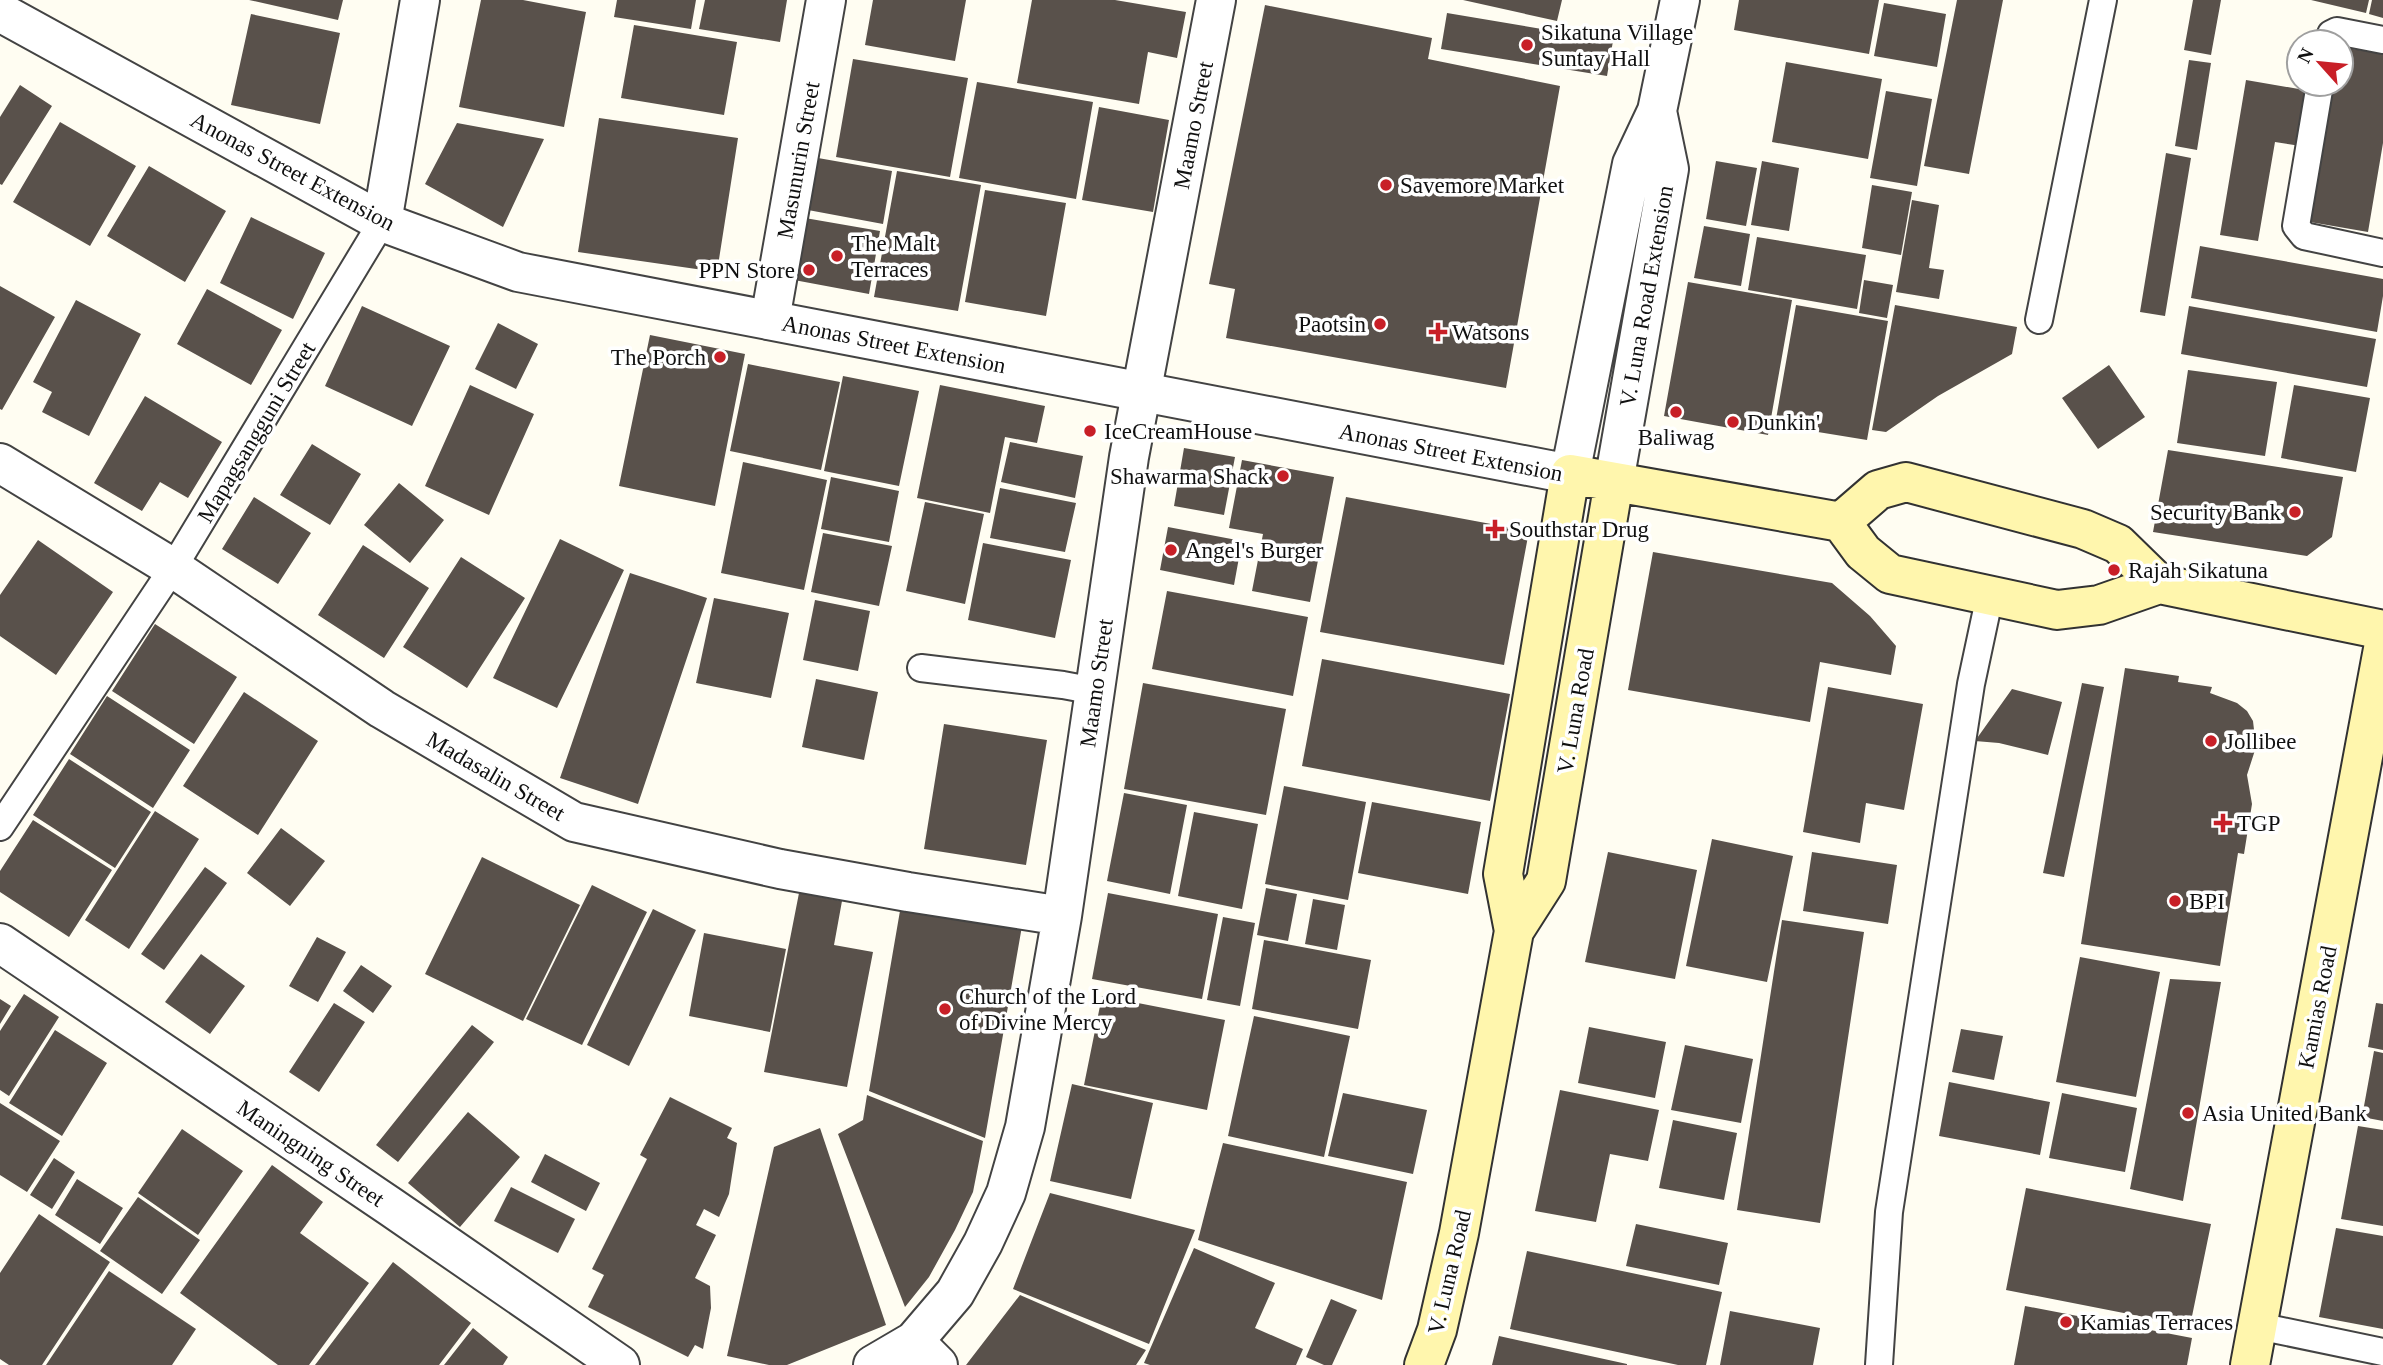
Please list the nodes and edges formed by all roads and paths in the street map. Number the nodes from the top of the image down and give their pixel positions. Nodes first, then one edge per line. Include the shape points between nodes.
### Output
1 (420, 0) edge
2 (826, 0) edge
3 (1216, 0) edge
4 (1680, 0) edge
5 (2103, 0) edge
6 (10, 10) edge
7 (2355, 35) edge
8 (2383, 40) edge
9 (2318, 98) edge
10 (1657, 111) junction
11 (382, 222) junction
12 (2383, 253) edge
13 (770, 320) junction
14 (2039, 320) dead end
15 (1142, 393) junction
16 (0, 463) edge
17 (1570, 474) junction
18 (1614, 482) junction
19 (1842, 522) junction
20 (173, 568) junction
21 (2159, 584) junction
22 (1990, 595) junction
23 (2383, 630) edge
24 (2383, 649) edge
25 (921, 668) dead end
26 (1095, 691) junction
27 (0, 827) edge
28 (1062, 916) junction
29 (1514, 931) junction
30 (0, 943) edge
31 (2258, 1326) junction
32 (2383, 1352) edge
33 (926, 1353) edge
34 (620, 1365) edge
35 (873, 1365) edge
36 (1424, 1365) edge
37 (1879, 1365) edge
38 (2250, 1365) edge

1 - 11 street, Mapagsangguni Street
2 - 13 street, Masunurin Street
3 - 15 street, Maamo Street
4 - 10 street, V. Luna Road Extension
5 - 14 lane
6 - 11 street, Anonas Street Extension
7 - 8 lane
9 - 12 lane via 2296,226 2304,236
10 - 17 street, V. Luna Road Extension via 1632,164
10 - 18 street, V. Luna Road Extension via 1669,169
11 - 13 street, Anonas Street Extension via 518,272
11 - 20 lane, Mapagsangguni Street
13 - 15 street, Anonas Street Extension
15 - 17 street, Anonas Street Extension
15 - 26 street, Maamo Street
16 - 20 street, Madasalin Street
17 - 18 main road, Anonas Street Extension
17 - 29 main road, V. Luna Road via 1503,874
18 - 19 main road, Anonas Street Extension
18 - 29 main road, V. Luna Road via 1546,881
19 - 21 main road via 1878,490 1906,482 2082,529 2118,544
19 - 22 main road via 1863,552 1889,573
20 - 27 lane, Mapagsangguni Street
20 - 28 street, Madasalin Street via 382,709 574,822 779,869
21 - 22 main road via 2099,606 2057,610
21 - 23 main road
22 - 37 lane via 1971,684 1889,1212
24 - 31 main road, Kamias Road
25 - 26 lane
26 - 28 street, Maamo Street
28 - 33 street, Maamo Street via 1025,1127 1006,1193
29 - 36 main road, V. Luna Road via 1459,1233 1437,1330
30 - 34 street, Maningning Street
31 - 32 lane
31 - 38 main road, Kamias Road
33 - 35 street

